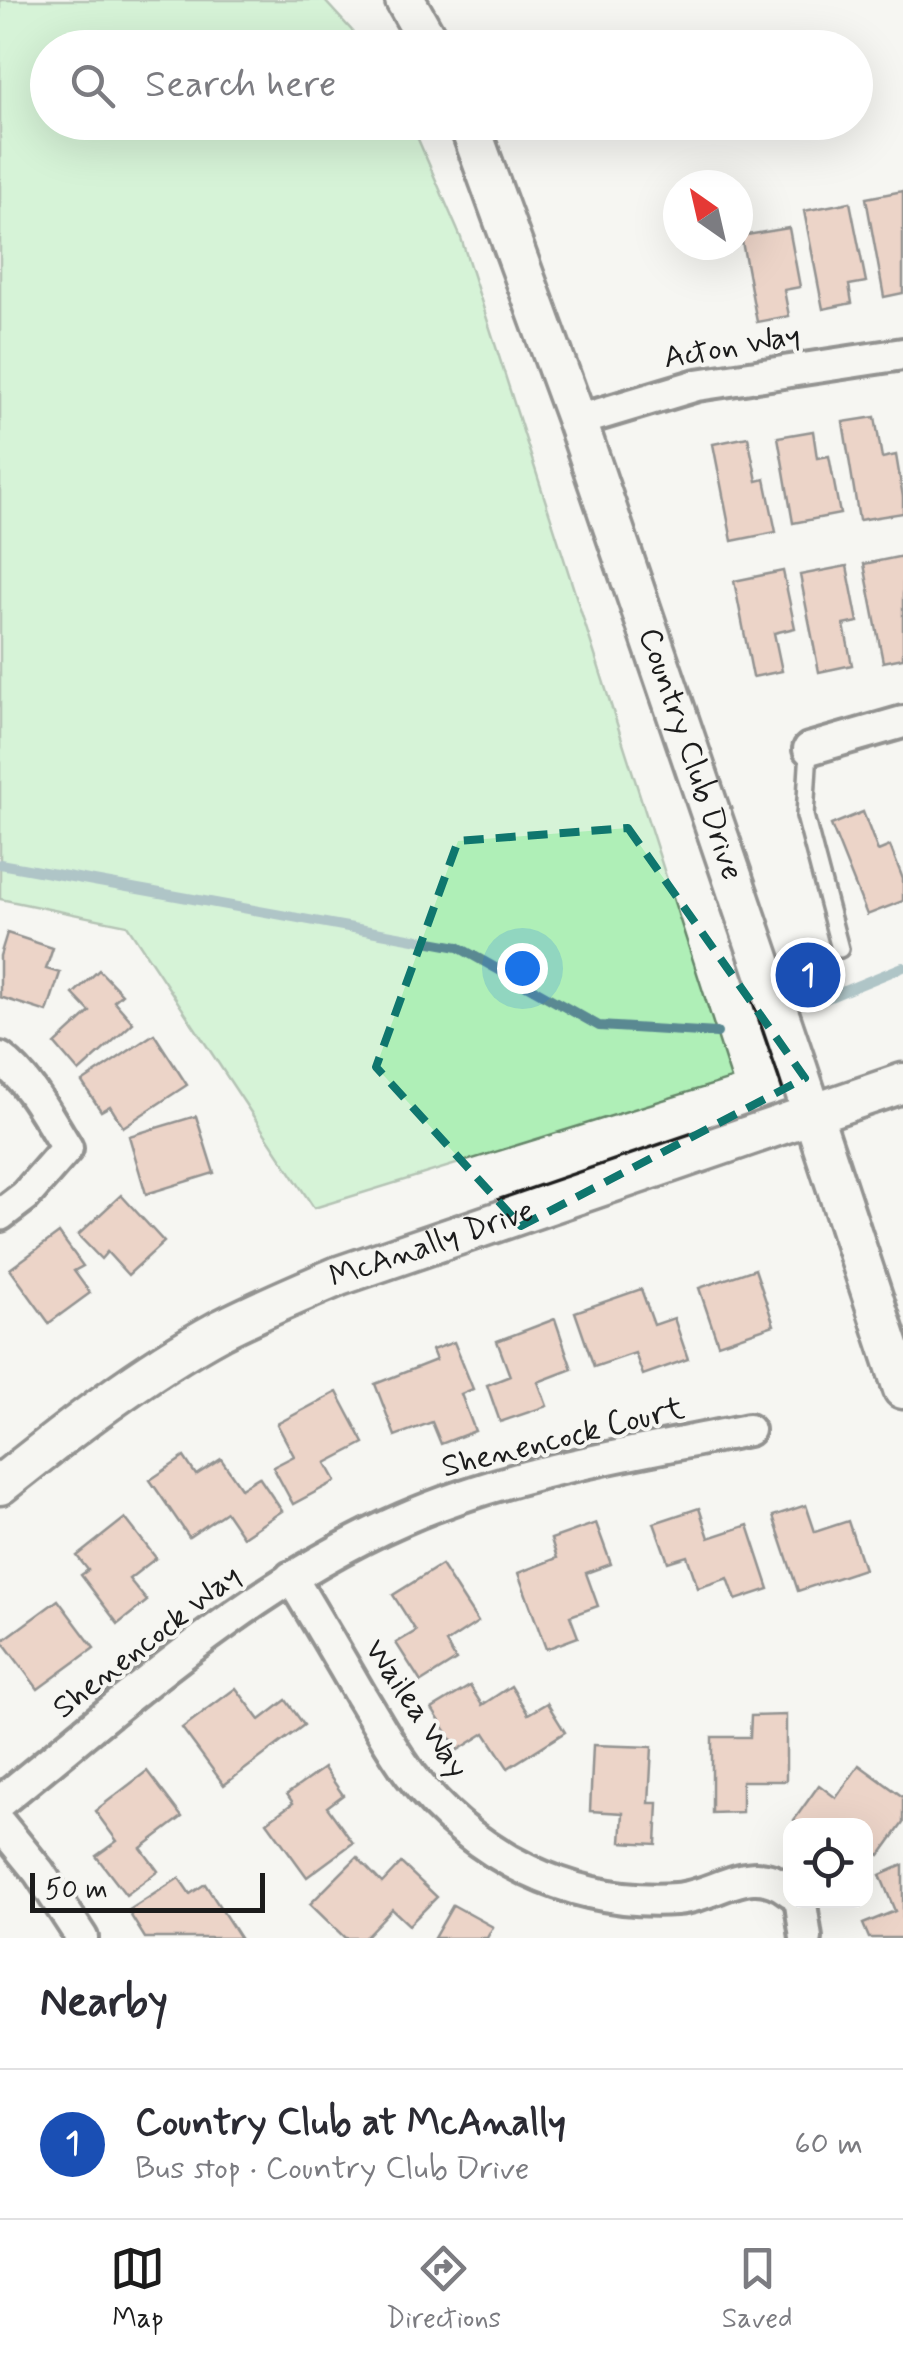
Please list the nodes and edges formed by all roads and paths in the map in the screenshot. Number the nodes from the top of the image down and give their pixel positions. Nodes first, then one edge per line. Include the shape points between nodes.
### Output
1 (405, 0) edge
2 (422, 30) edge
3 (475, 140) edge
4 (903, 354) edge
5 (577, 421) junction
6 (903, 722) edge
7 (810, 749) joint
8 (840, 949) dead end
9 (0, 1058) edge
10 (903, 1083) edge
11 (812, 1114) junction
12 (0, 1214) edge
13 (903, 1389) edge
14 (748, 1430) dead end
15 (0, 1485) edge
16 (291, 1577) junction
17 (0, 1802) edge
18 (0, 1824) edge
19 (783, 1887) edge
20 (801, 1908) edge
21 (82, 1938) edge
22 (806, 1938) edge

1 - 2 street
3 - 5 street, Country Club Drive
4 - 5 street, Acton Way via 697,385
5 - 11 street, Country Club Drive
6 - 7 street
7 - 8 lane via 805,816
9 - 12 street via 32,1092 67,1148
10 - 11 street, McAnally Drive
11 - 13 street, Country Club Drive
11 - 15 street, McAnally Drive via 277,1302 143,1377
14 - 16 street, Shenencock Court via 477,1491 404,1518
16 - 17 street, Shenencock Way via 218,1626
16 - 19 street, Wailea Way via 410,1773 492,1851 552,1881 612,1898 682,1898 737,1878 768,1878
18 - 21 street
20 - 22 street

